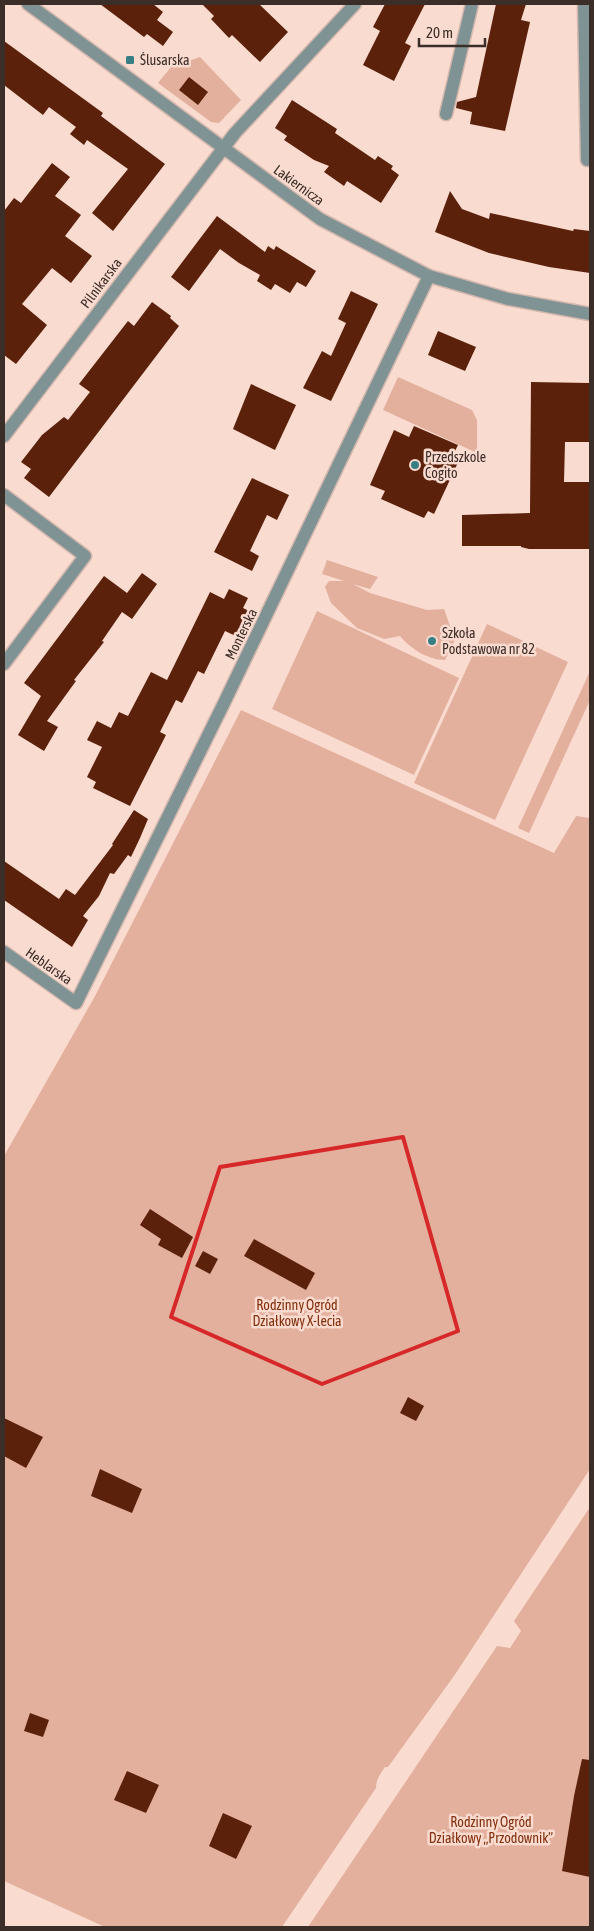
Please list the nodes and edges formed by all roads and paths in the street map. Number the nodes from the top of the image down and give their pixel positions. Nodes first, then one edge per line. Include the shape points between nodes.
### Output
1 (28, 4) edge
2 (472, 4) edge
3 (584, 4) edge
4 (347, 6) edge
5 (446, 114) dead end
6 (223, 148) junction
7 (587, 160) dead end
8 (429, 276) junction
9 (590, 314) edge
10 (4, 436) edge
11 (4, 494) edge
12 (4, 664) edge
13 (4, 952) edge
14 (76, 1003) joint

1 - 6 street, Lakiernicza
2 - 5 street
3 - 7 street
4 - 6 street, Pilnikarska
6 - 8 street, Lakiernicza via 320,219
6 - 10 street, Pilnikarska
8 - 9 street, Lakiernicza via 508,299
8 - 14 street, Monterska
11 - 12 street via 85,556
13 - 14 street, Heblarska

